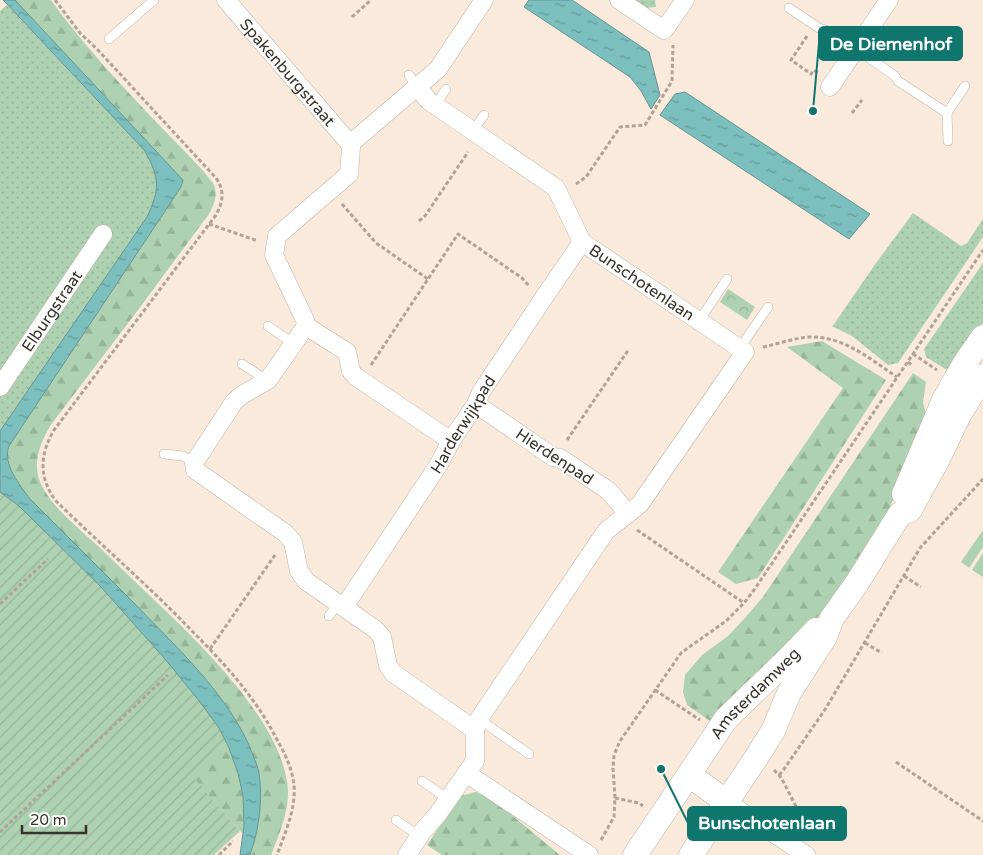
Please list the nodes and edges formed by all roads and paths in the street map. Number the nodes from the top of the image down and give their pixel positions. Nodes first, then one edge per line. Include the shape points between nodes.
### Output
1 (55, 0) edge
2 (154, 0) edge
3 (226, 0) edge
4 (371, 0) edge
5 (484, 0) edge
6 (619, 0) edge
7 (685, 0) edge
8 (889, 0) edge
9 (789, 8) dead end
10 (352, 17) dead end
11 (109, 39) dead end
12 (672, 40) dead end
13 (800, 47) dead end
14 (856, 49) junction
15 (413, 81) junction
16 (825, 81) joint
17 (965, 86) dead end
18 (446, 89) dead end
19 (862, 100) dead end
20 (436, 105) junction
21 (852, 113) dead end
22 (947, 113) junction
23 (484, 115) dead end
24 (473, 131) junction
25 (948, 141) dead end
26 (350, 144) junction
27 (469, 150) dead end
28 (573, 185) dead end
29 (342, 205) dead end
30 (419, 221) dead end
31 (209, 224) junction
32 (103, 234) dead end
33 (261, 242) dead end
34 (582, 242) junction
35 (983, 250) edge
36 (428, 278) junction
37 (522, 278) dead end
38 (727, 279) dead end
39 (768, 307) dead end
40 (699, 321) junction
41 (268, 326) dead end
42 (306, 326) junction
43 (983, 336) edge
44 (294, 344) junction
45 (628, 349) dead end
46 (747, 350) junction
47 (913, 354) junction
48 (908, 362) junction
49 (242, 364) dead end
50 (370, 366) dead end
51 (913, 366) dead end
52 (942, 374) dead end
53 (897, 376) junction
54 (983, 376) edge
55 (264, 383) junction
56 (0, 387) edge
57 (476, 404) junction
58 (569, 438) dead end
59 (451, 441) junction
60 (164, 454) dead end
61 (194, 464) junction
62 (983, 479) edge
63 (900, 514) junction
64 (630, 519) junction
65 (276, 554) dead end
66 (48, 559) dead end
67 (904, 576) junction
68 (921, 587) dead end
69 (744, 603) junction
70 (0, 604) edge
71 (337, 609) junction
72 (832, 618) junction
73 (865, 643) junction
74 (210, 649) junction
75 (882, 653) dead end
76 (168, 675) dead end
77 (655, 690) junction
78 (477, 724) junction
79 (706, 724) dead end
80 (528, 754) dead end
81 (896, 762) dead end
82 (466, 773) junction
83 (688, 775) junction
84 (422, 782) dead end
85 (615, 798) junction
86 (448, 799) junction
87 (727, 802) junction
88 (645, 807) dead end
89 (396, 820) dead end
90 (983, 821) edge
91 (0, 832) edge
92 (419, 836) junction
93 (602, 838) dead end
94 (813, 838) dead end
95 (233, 841) dead end
96 (219, 855) edge
97 (277, 855) edge
98 (407, 855) edge
99 (589, 855) edge
100 (635, 855) edge
101 (691, 855) edge
102 (806, 855) edge

1 - 31 path via 80,34 220,183 222,201
2 - 11 lane
3 - 26 street, Spakenburgstraat
4 - 10 path
5 - 15 street via 438,69
6 - 7 street via 664,30
8 - 14 street
9 - 14 lane
12 - 28 path via 672,81 646,125 620,127 586,177
13 - 16 path via 791,60 811,74 814,70
14 - 16 street
14 - 22 lane
15 - 20 street, Bunschotenlaan
15 - 26 street via 404,97
17 - 22 lane
18 - 20 lane
19 - 21 path
20 - 24 street, Bunschotenlaan
22 - 25 lane
23 - 24 lane
24 - 34 street, Bunschotenlaan via 556,188
26 - 42 street via 349,174 277,236 274,255
27 - 30 path
29 - 36 path via 376,243
31 - 33 path
31 - 74 path via 54,430 47,442 42,468 47,487 56,500
32 - 56 street, Elburgstraat
34 - 40 street, Bunschotenlaan
34 - 57 street, Harderwijkpad
35 - 47 path
36 - 37 path via 458,234
36 - 50 path
38 - 40 lane
39 - 46 lane
40 - 46 street, Bunschotenlaan
41 - 44 lane
42 - 44 street
42 - 59 street via 347,352 355,376
43 - 63 main road, Amsterdamweg via 944,400 899,502
44 - 55 street
45 - 58 path
46 - 53 path via 802,336 826,339 847,344
46 - 64 street
47 - 48 path
47 - 52 path
48 - 51 path
48 - 53 path
49 - 55 lane
53 - 69 path
54 - 63 main road, Amsterdamweg via 910,510
55 - 61 street via 234,402
57 - 59 street, Harderwijkpad
57 - 64 street, Hierdenpad via 609,491
59 - 71 street, Harderwijkpad via 439,464
60 - 61 lane via 183,456
61 - 71 street via 195,470 285,533 293,542 302,576
62 - 67 path via 920,548
63 - 72 main road, Amsterdamweg
64 - 69 path via 638,531
64 - 78 street via 606,531
65 - 74 path
66 - 70 path
67 - 68 path
67 - 73 path
69 - 77 path via 726,621 681,654
71 - 78 street via 370,625 380,634 388,666 393,673
72 - 83 main road, Amsterdamweg via 815,630 726,719
72 - 87 main road, Amsterdamweg via 825,637 788,693 773,731
73 - 75 path
73 - 94 path via 826,708 779,775
74 - 97 path via 256,704 291,769 294,800
76 - 91 path
77 - 79 path
77 - 85 path via 614,755
78 - 80 lane
78 - 82 street via 475,760
81 - 90 path
82 - 86 street
82 - 99 street
83 - 87 main road
83 - 100 main road, Amsterdamweg
84 - 86 lane
85 - 88 path
85 - 93 path via 613,820
86 - 92 street
87 - 101 main road, Amsterdamweg
87 - 102 street
89 - 92 lane
92 - 98 street
95 - 96 path

